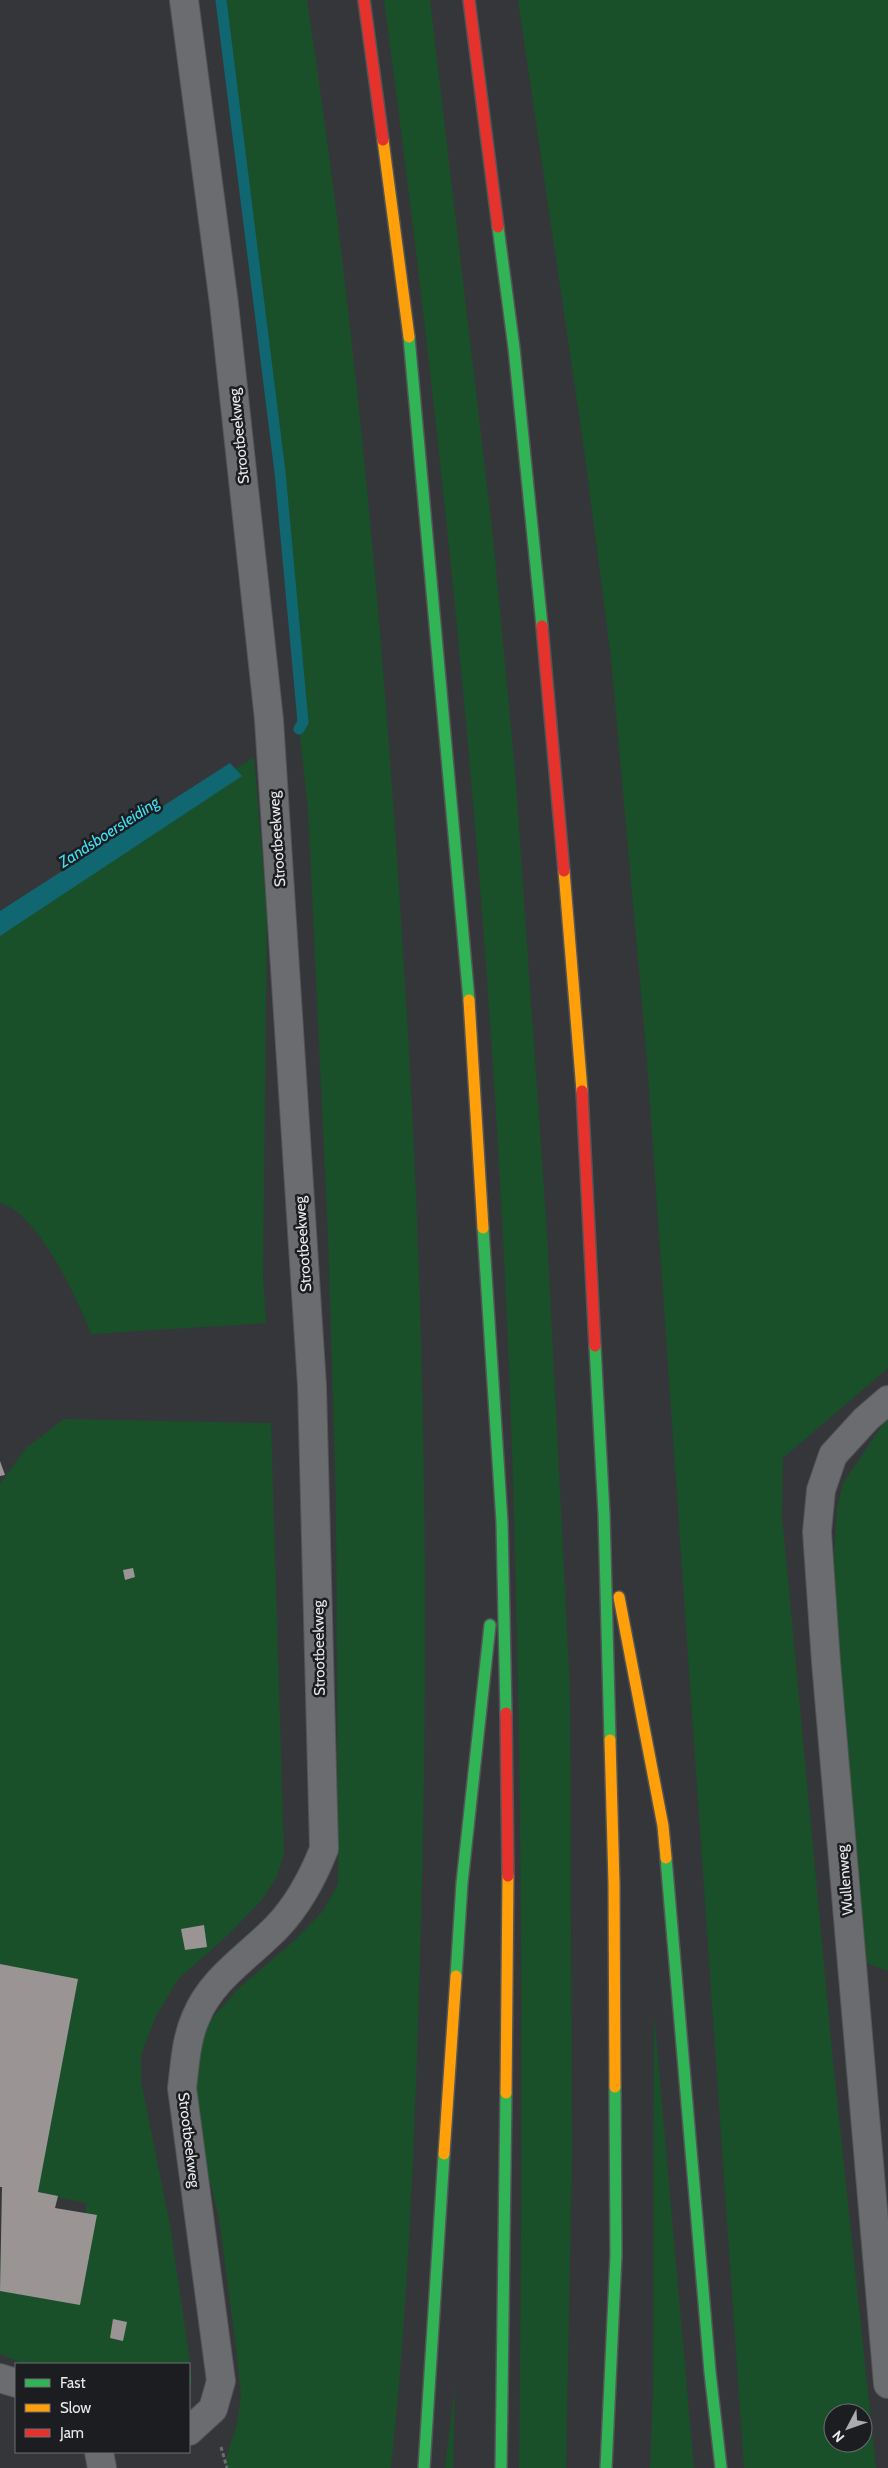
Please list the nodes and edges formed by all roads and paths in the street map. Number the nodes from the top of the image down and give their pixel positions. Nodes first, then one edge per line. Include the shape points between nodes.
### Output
1 (184, 0) edge
2 (364, 0) edge
3 (469, 0) edge
4 (888, 1400) edge
5 (604, 1514) junction
6 (502, 1522) junction
7 (0, 2378) edge
8 (15, 2383) edge
9 (888, 2384) edge
10 (190, 2430) edge
11 (99, 2453) edge
12 (102, 2468) edge
13 (424, 2468) edge
14 (501, 2468) edge
15 (606, 2468) edge
16 (721, 2468) edge

1 - 10 street, Strootbeekweg via 224,304 269,720 312,1386 324,1849 311,1882 278,1926 219,1980 196,2016 187,2045 182,2088 221,2381 212,2408
2 - 6 highway via 410,348 467,973
3 - 5 highway via 514,348 554,742 582,1093
4 - 9 street, Wullenweg via 833,1455 821,1490 817,1532
5 - 15 highway via 614,1883 616,2245
5 - 16 highway via 663,1826
6 - 13 highway via 462,1883
6 - 14 highway via 510,1822
7 - 8 street
11 - 12 street

